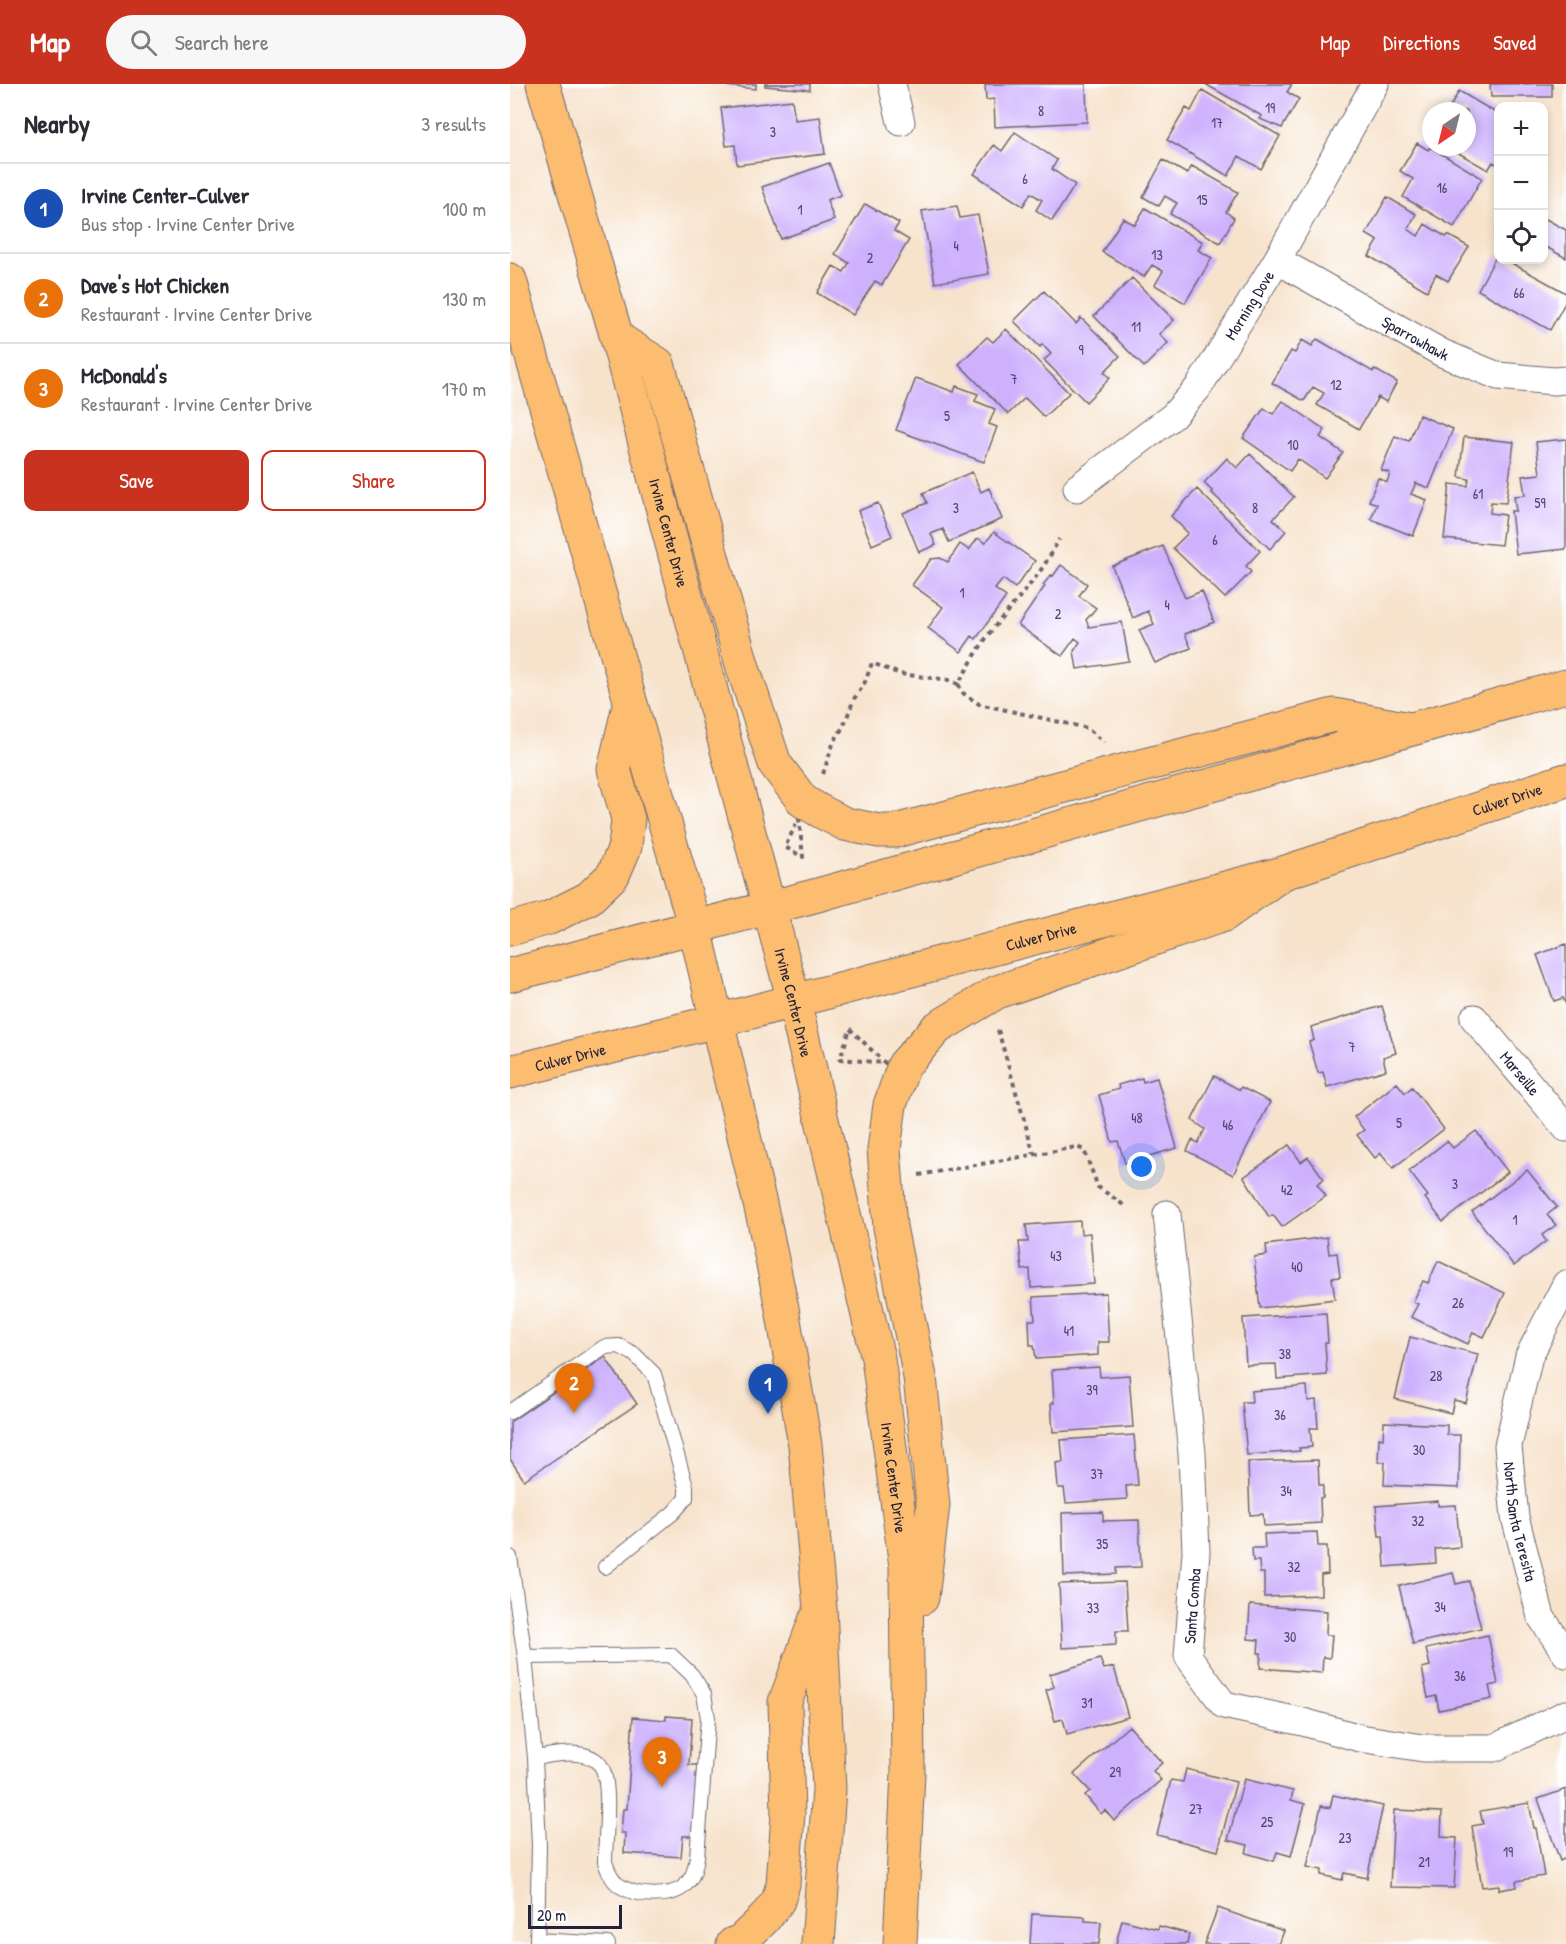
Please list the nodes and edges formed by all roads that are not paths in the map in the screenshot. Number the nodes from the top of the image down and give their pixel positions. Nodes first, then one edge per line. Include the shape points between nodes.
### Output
1 (543, 84) edge
2 (892, 84) edge
3 (1375, 84) edge
4 (901, 122) dead end
5 (1276, 260) junction
6 (510, 280) edge
7 (617, 338) junction
8 (1566, 380) edge
9 (1077, 488) dead end
10 (1566, 686) edge
11 (630, 705) junction
12 (1410, 729) junction
13 (1566, 780) edge
14 (1283, 873) junction
15 (769, 908) junction
16 (695, 928) junction
17 (510, 929) edge
18 (510, 975) edge
19 (794, 1000) junction
20 (1474, 1018) dead end
21 (717, 1021) junction
22 (510, 1072) edge
23 (1566, 1128) edge
24 (1167, 1214) dead end
25 (1566, 1284) edge
26 (510, 1412) edge
27 (510, 1557) edge
28 (605, 1567) dead end
29 (820, 1608) junction
30 (1566, 1654) edge
31 (525, 1658) junction
32 (1566, 1714) edge
33 (906, 1731) junction
34 (535, 1758) junction
35 (537, 1942) edge
36 (608, 1944) edge
37 (733, 1944) edge
38 (818, 1944) edge
39 (900, 1944) edge

1 - 7 main road, Irvine Center Drive
2 - 4 street
3 - 5 street, Morning Dove
5 - 8 street, Sparrowhawk via 1451,357 1498,376
5 - 9 street, Morning Dove via 1198,388 1173,416
6 - 11 main road
7 - 12 main road via 658,364 743,668 775,764 803,801 845,824 895,831 1334,714
7 - 15 main road, Irvine Center Drive
10 - 12 main road
11 - 16 main road
11 - 17 main road via 614,769 628,819 625,847 613,875 589,898 549,918
12 - 15 main road
13 - 14 main road, Culver Drive
14 - 19 main road, Culver Drive
14 - 33 main road via 1224,915 997,992 937,1028 904,1065 890,1105 884,1149 890,1227 920,1377 933,1505
15 - 16 main road
15 - 19 main road, Irvine Center Drive
16 - 18 main road
16 - 21 main road
19 - 21 main road, Culver Drive
19 - 33 main road, Irvine Center Drive via 878,1358 906,1567
20 - 23 street, Marseille
21 - 22 main road, Culver Drive
21 - 29 main road via 789,1343 805,1445
24 - 32 street, Santa Comba via 1192,1454 1196,1552 1188,1656 1224,1705 1360,1738 1423,1748 1494,1748
25 - 30 street, North Santa Teresita via 1530,1356 1508,1446 1515,1517 1541,1617
26 - 28 lane via 604,1347 619,1346 634,1354 654,1374 686,1498
27 - 31 lane
29 - 37 main road via 785,1702 788,1815 783,1884 778,1901 764,1919
29 - 38 main road via 829,1789
31 - 34 lane
31 - 34 lane via 671,1655 692,1675 704,1694 708,1718 697,1857 687,1884 677,1892 665,1894 631,1891 619,1885 605,1862 607,1787 599,1763 574,1754
33 - 39 main road, Irvine Center Drive via 908,1773
34 - 35 lane via 539,1845
35 - 36 lane

